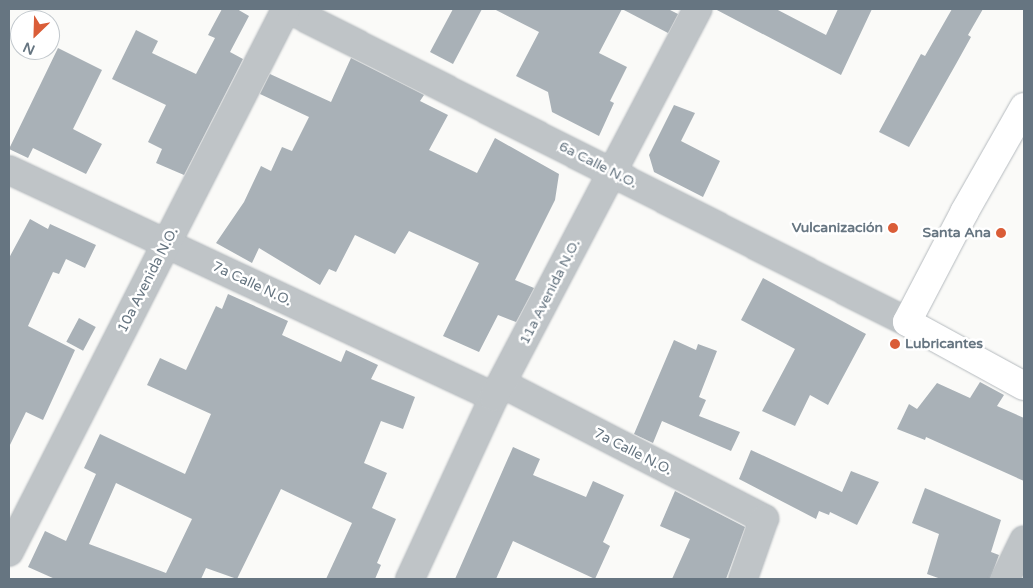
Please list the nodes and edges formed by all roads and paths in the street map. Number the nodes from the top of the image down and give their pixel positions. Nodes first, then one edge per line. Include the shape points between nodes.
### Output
1 (287, 9) edge
2 (698, 9) edge
3 (1022, 116) edge
4 (9, 170) edge
5 (612, 172) junction
6 (167, 244) junction
7 (907, 322) junction
8 (1024, 386) edge
9 (498, 391) junction
10 (1024, 540) edge
11 (9, 552) edge
12 (410, 579) edge
13 (742, 579) edge
14 (1006, 579) edge

1 - 5 street, 6a Calle N.O.
1 - 6 street, 10a Avenida N.O.
2 - 5 street, 11a Avenida N.O.
3 - 7 main road
4 - 6 street, 7a Calle N.O.
5 - 7 street, 6a Calle N.O.
5 - 9 street, 11a Avenida N.O.
6 - 9 street, 7a Calle N.O.
6 - 11 street, 10a Avenida N.O.
7 - 8 main road
9 - 12 street, 11a Avenida N.O.
9 - 13 street, 7a Calle N.O. via 764,519
10 - 14 street

